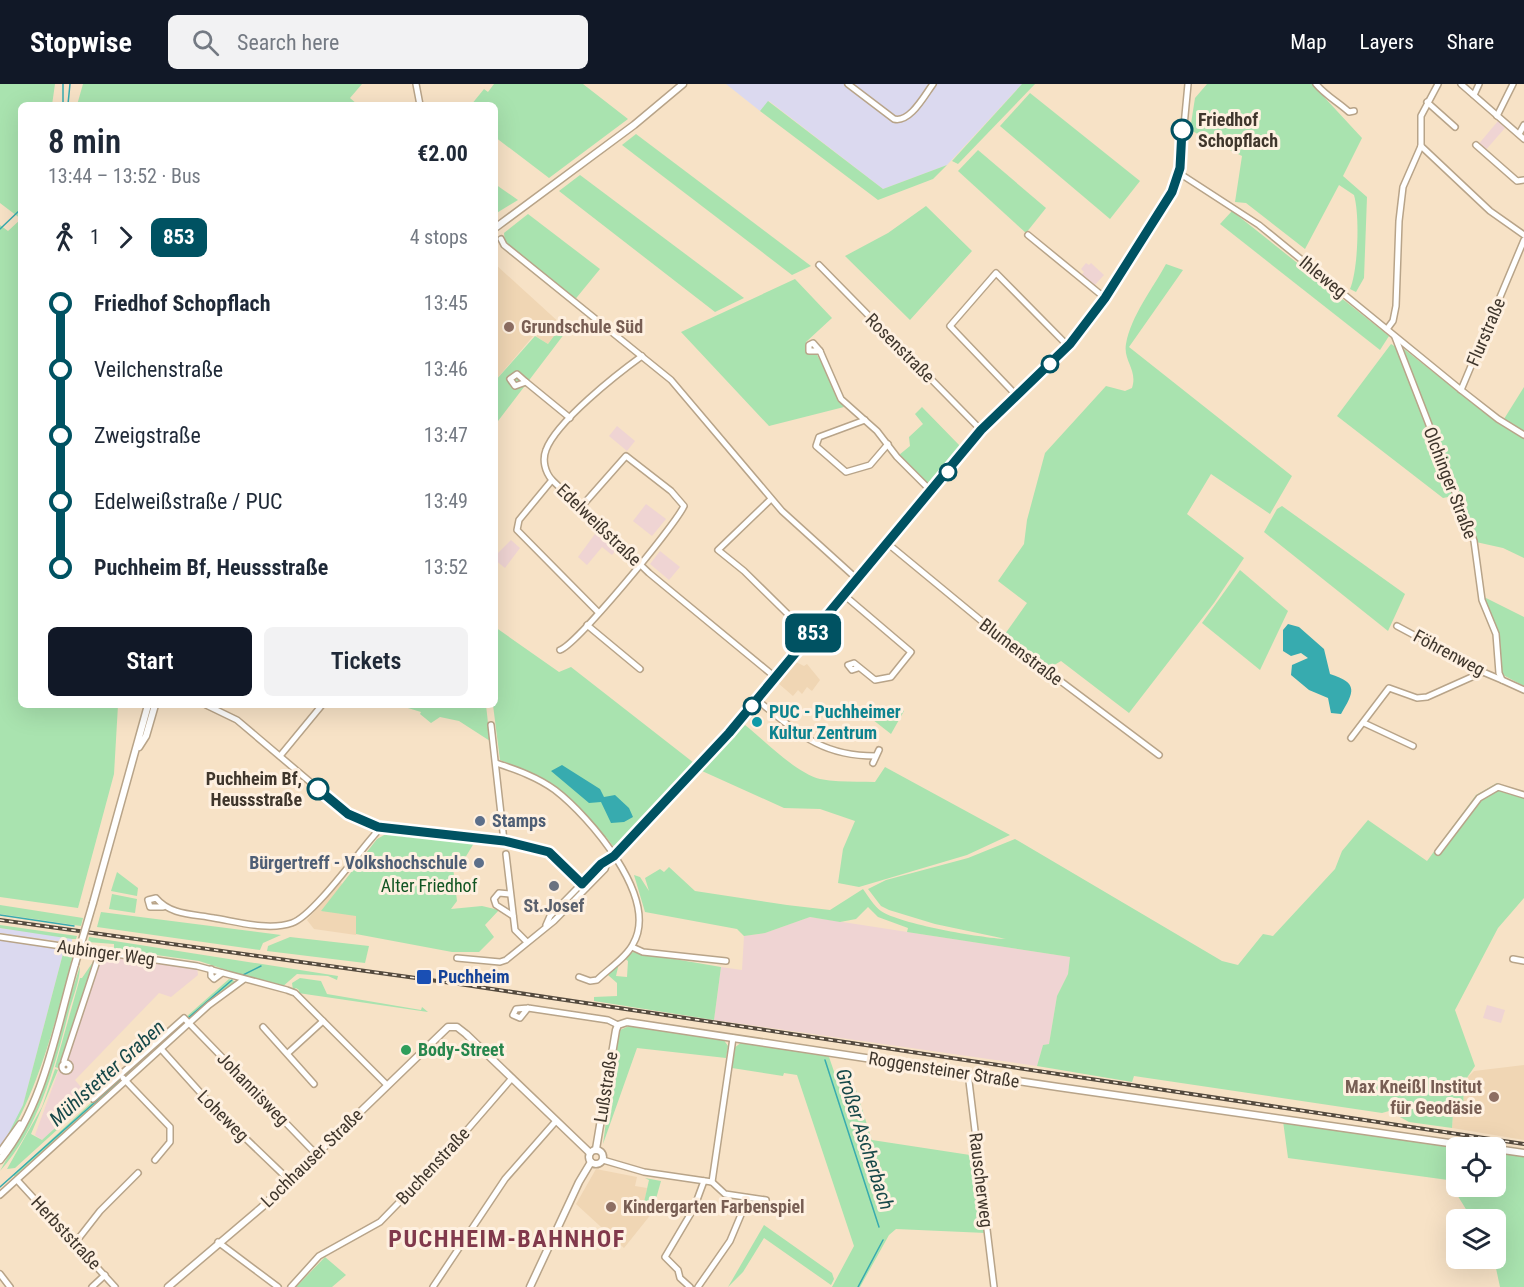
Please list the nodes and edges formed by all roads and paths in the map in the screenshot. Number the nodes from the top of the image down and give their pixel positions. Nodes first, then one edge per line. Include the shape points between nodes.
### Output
1 (416, 84) edge
2 (683, 84) edge
3 (848, 84) edge
4 (933, 84) edge
5 (1188, 84) edge
6 (1316, 84) edge
7 (1438, 84) edge
8 (1461, 84) edge
9 (1479, 84) edge
10 (1513, 84) edge
11 (1474, 95) junction
12 (419, 102) edge
13 (1427, 102) junction
14 (1354, 111) dead end
15 (1497, 116) junction
16 (1524, 125) edge
17 (1455, 127) dead end
18 (1522, 137) edge
19 (1476, 145) dead end
20 (1421, 146) junction
21 (1179, 173) junction
22 (1524, 180) edge
23 (498, 226) edge
24 (1028, 235) dead end
25 (1524, 238) edge
26 (501, 239) dead end
27 (819, 265) dead end
28 (1105, 298) junction
29 (1387, 329) junction
30 (1394, 335) junction
31 (1068, 346) junction
32 (820, 351) dead end
33 (642, 356) junction
34 (526, 382) dead end
35 (1461, 390) junction
36 (1017, 396) junction
37 (570, 418) junction
38 (865, 420) junction
39 (981, 430) junction
40 (1524, 435) edge
41 (888, 444) junction
42 (552, 480) junction
43 (931, 491) junction
44 (771, 499) junction
45 (581, 507) junction
46 (887, 543) junction
47 (639, 564) junction
48 (857, 579) junction
49 (844, 595) junction
50 (598, 612) junction
51 (587, 625) junction
52 (1397, 626) dead end
53 (810, 636) junction
54 (560, 650) dead end
55 (858, 668) dead end
56 (640, 669) dead end
57 (1483, 672) junction
58 (775, 677) junction
59 (1502, 680) junction
60 (1524, 690) edge
61 (757, 700) junction
62 (147, 708) edge
63 (154, 708) edge
64 (212, 708) edge
65 (320, 708) edge
66 (1364, 723) junction
67 (491, 725) dead end
68 (1351, 738) dead end
69 (1413, 747) dead end
70 (879, 750) dead end
71 (135, 753) junction
72 (1159, 755) dead end
73 (280, 756) junction
74 (875, 756) junction
75 (496, 763) junction
76 (873, 763) dead end
77 (1524, 795) edge
78 (378, 827) junction
79 (504, 841) junction
80 (1438, 852) dead end
81 (506, 854) dead end
82 (614, 856) junction
83 (584, 886) junction
84 (510, 894) junction
85 (163, 907) dead end
86 (513, 916) junction
87 (0, 937) edge
88 (527, 942) junction
89 (632, 947) junction
90 (100, 952) junction
91 (457, 958) dead end
92 (1513, 959) dead end
93 (726, 961) dead end
94 (1524, 961) edge
95 (579, 977) dead end
96 (238, 979) junction
97 (528, 1008) dead end
98 (187, 1021) junction
99 (323, 1021) junction
100 (618, 1025) junction
101 (263, 1027) dead end
102 (733, 1038) junction
103 (160, 1049) junction
104 (288, 1053) junction
105 (64, 1061) dead end
106 (968, 1073) junction
107 (123, 1077) junction
108 (512, 1078) junction
109 (314, 1084) dead end
110 (387, 1085) junction
111 (37, 1093) junction
112 (93, 1099) dead end
113 (556, 1121) junction
114 (1446, 1142) edge
115 (1506, 1150) edge
116 (593, 1151) junction
117 (0, 1152) edge
118 (1524, 1153) edge
119 (316, 1154) junction
120 (0, 1160) edge
121 (155, 1160) dead end
122 (603, 1160) junction
123 (591, 1162) junction
124 (138, 1173) dead end
125 (17, 1180) junction
126 (289, 1180) junction
127 (704, 1181) junction
128 (711, 1182) junction
129 (0, 1195) edge
130 (748, 1198) junction
131 (766, 1200) dead end
132 (218, 1242) junction
133 (75, 1243) junction
134 (0, 1274) edge
135 (105, 1275) junction
136 (10, 1287) edge
137 (92, 1287) edge
138 (115, 1287) edge
139 (168, 1287) edge
140 (278, 1287) edge
141 (291, 1287) edge
142 (433, 1287) edge
143 (530, 1287) edge
144 (690, 1287) edge
145 (698, 1287) edge
146 (994, 1287) edge

1 - 12 street
2 - 23 street
3 - 4 street via 894,119 902,120
5 - 21 street
6 - 14 street via 1330,99 1349,112
7 - 13 street
8 - 11 street
9 - 11 street
10 - 15 street
11 - 15 street
13 - 17 street
13 - 20 street via 1421,116
15 - 18 street
16 - 18 street
19 - 22 street via 1517,181
20 - 25 street
20 - 29 street via 1403,187 1396,306
21 - 28 street via 1163,207
21 - 29 street, Ihleweg via 1259,225
24 - 28 street
25 - 35 street, Flurstraße
26 - 33 street
27 - 39 street, Rosenstraße
28 - 31 street
29 - 30 street, Ihleweg
30 - 35 street, Ihleweg
30 - 59 street, Olchinger Straße via 1474,542 1482,600 1496,634
31 - 36 street
31 - 36 street via 996,273 950,326
32 - 38 street via 838,394
33 - 37 street, Edelweißstraße via 600,387
33 - 44 street via 677,386
34 - 37 street
35 - 40 street, Ihleweg
36 - 39 street
37 - 42 street, Edelweißstraße via 545,452 545,466
38 - 41 street
38 - 41 street via 819,437 816,446 846,472 870,465
39 - 43 street
41 - 43 street
42 - 45 street, Edelweißstraße
42 - 50 street via 519,520 517,530
43 - 46 street
44 - 48 street
44 - 53 street via 718,550
45 - 47 street, Edelweißstraße
45 - 47 street via 626,456 682,501 683,509
46 - 48 street
46 - 72 street, Blumenstraße via 966,610
47 - 50 street
47 - 58 street, Edelweißstraße
48 - 49 street
49 - 53 street
49 - 55 street via 911,652 889,678 875,680
50 - 51 street
51 - 54 street
51 - 56 street
52 - 57 street, Föhrenweg
53 - 58 street
57 - 59 street, Föhrenweg
57 - 66 street via 1427,698 1389,688
58 - 61 street
59 - 60 street
61 - 74 street via 824,749
61 - 82 street
62 - 71 street
63 - 71 street via 146,736
64 - 73 street via 237,720
65 - 73 street
66 - 68 street
66 - 69 street
67 - 75 street
70 - 74 street
71 - 111 street, bridge
73 - 78 street via 348,814
74 - 76 street
75 - 79 street
75 - 82 street via 553,789 571,804
77 - 80 street via 1498,787 1479,798
78 - 79 street
78 - 85 street via 308,913 293,923 269,925
79 - 83 street via 549,852
81 - 84 street
82 - 83 street via 601,864
82 - 89 street via 630,879 636,897 639,921
83 - 88 street via 554,921
84 - 86 street
84 - 86 street via 499,893 494,899 496,905
86 - 88 street via 514,930
87 - 90 street, Aubinger Weg
88 - 91 street via 500,963
89 - 93 street via 648,953
89 - 95 street via 597,980
90 - 96 street, Aubinger Weg via 211,969 214,979 222,973
90 - 105 street
92 - 94 street
96 - 98 street
96 - 99 street, Aubinger Weg via 295,993
97 - 100 street, Roggensteiner Straße via 608,1020
98 - 103 street
98 - 107 street
98 - 119 street, Johannisweg
99 - 104 street
99 - 110 street, Aubinger Weg
100 - 102 street, Roggensteiner Straße via 627,1022
100 - 116 street, Lußstraße
101 - 104 street
102 - 106 street, Roggensteiner Straße
102 - 128 street
103 - 107 street
103 - 126 street, Loheweg
104 - 109 street
106 - 114 street, Roggensteiner Straße
106 - 146 street, Rauscherweg
107 - 112 street
107 - 121 street via 170,1127 170,1142
107 - 125 street
108 - 110 street, Lochhauser Straße via 466,1034 453,1027 442,1032
108 - 113 street
108 - 141 street, Buchenstraße via 380,1222 319,1256
110 - 119 street, Lochhauser Straße
111 - 117 street
111 - 120 street via 17,1136
113 - 116 street
113 - 142 street via 505,1179
115 - 118 street
116 - 122 street via 602,1153
116 - 123 street, Lußstraße
119 - 126 street, Lochhauser Straße
122 - 123 street
122 - 127 street via 644,1172
123 - 143 street
124 - 133 street
125 - 129 street
125 - 133 street, Herbststraße
126 - 132 street, Lochhauser Straße
127 - 128 street
127 - 144 street via 694,1208 665,1257
128 - 130 street via 725,1194
130 - 131 street
130 - 145 street via 730,1241
132 - 139 street, Lochhauser Straße
132 - 140 street
133 - 135 street, Herbststraße
134 - 136 street
135 - 137 street
135 - 138 street, Herbststraße

